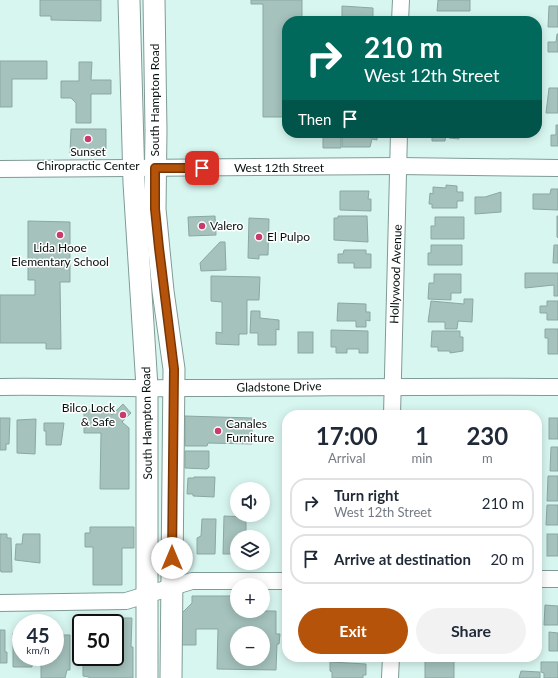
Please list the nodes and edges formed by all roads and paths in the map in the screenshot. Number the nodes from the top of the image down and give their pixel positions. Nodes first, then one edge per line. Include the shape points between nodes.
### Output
1 (129, 0) edge
2 (154, 0) edge
3 (401, 0) edge
4 (400, 16) edge
5 (399, 138) edge
6 (398, 166) junction
7 (133, 168) junction
8 (155, 168) junction
9 (558, 168) edge
10 (0, 169) edge
11 (392, 385) junction
12 (0, 387) edge
13 (147, 387) junction
14 (558, 387) edge
15 (173, 388) junction
16 (392, 410) edge
17 (542, 579) edge
18 (558, 579) edge
19 (282, 581) edge
20 (172, 587) junction
21 (147, 594) junction
22 (0, 603) edge
23 (391, 662) edge
24 (147, 678) edge
25 (171, 678) edge
26 (390, 678) edge

1 - 7 main road, South Hampton Road
2 - 8 main road, South Hampton Road
3 - 4 street
5 - 6 street, Hollywood Avenue
6 - 8 street, West 12th Street
6 - 9 street, West 12th Street
6 - 11 street, Hollywood Avenue
7 - 8 street, West 12th Street
7 - 10 street, West 12th Street
7 - 13 main road, South Hampton Road
8 - 15 main road, South Hampton Road via 156,216 174,369
11 - 14 street, Gladstone Drive
11 - 15 street, Gladstone Drive
11 - 16 street, Hollywood Avenue
12 - 13 street, Gladstone Drive
13 - 15 street, Gladstone Drive
13 - 21 main road, South Hampton Road
15 - 20 main road, South Hampton Road
17 - 18 street
19 - 20 street via 192,581
20 - 21 street
20 - 25 main road, South Hampton Road
21 - 22 street via 126,601
21 - 24 main road, South Hampton Road
23 - 26 street

